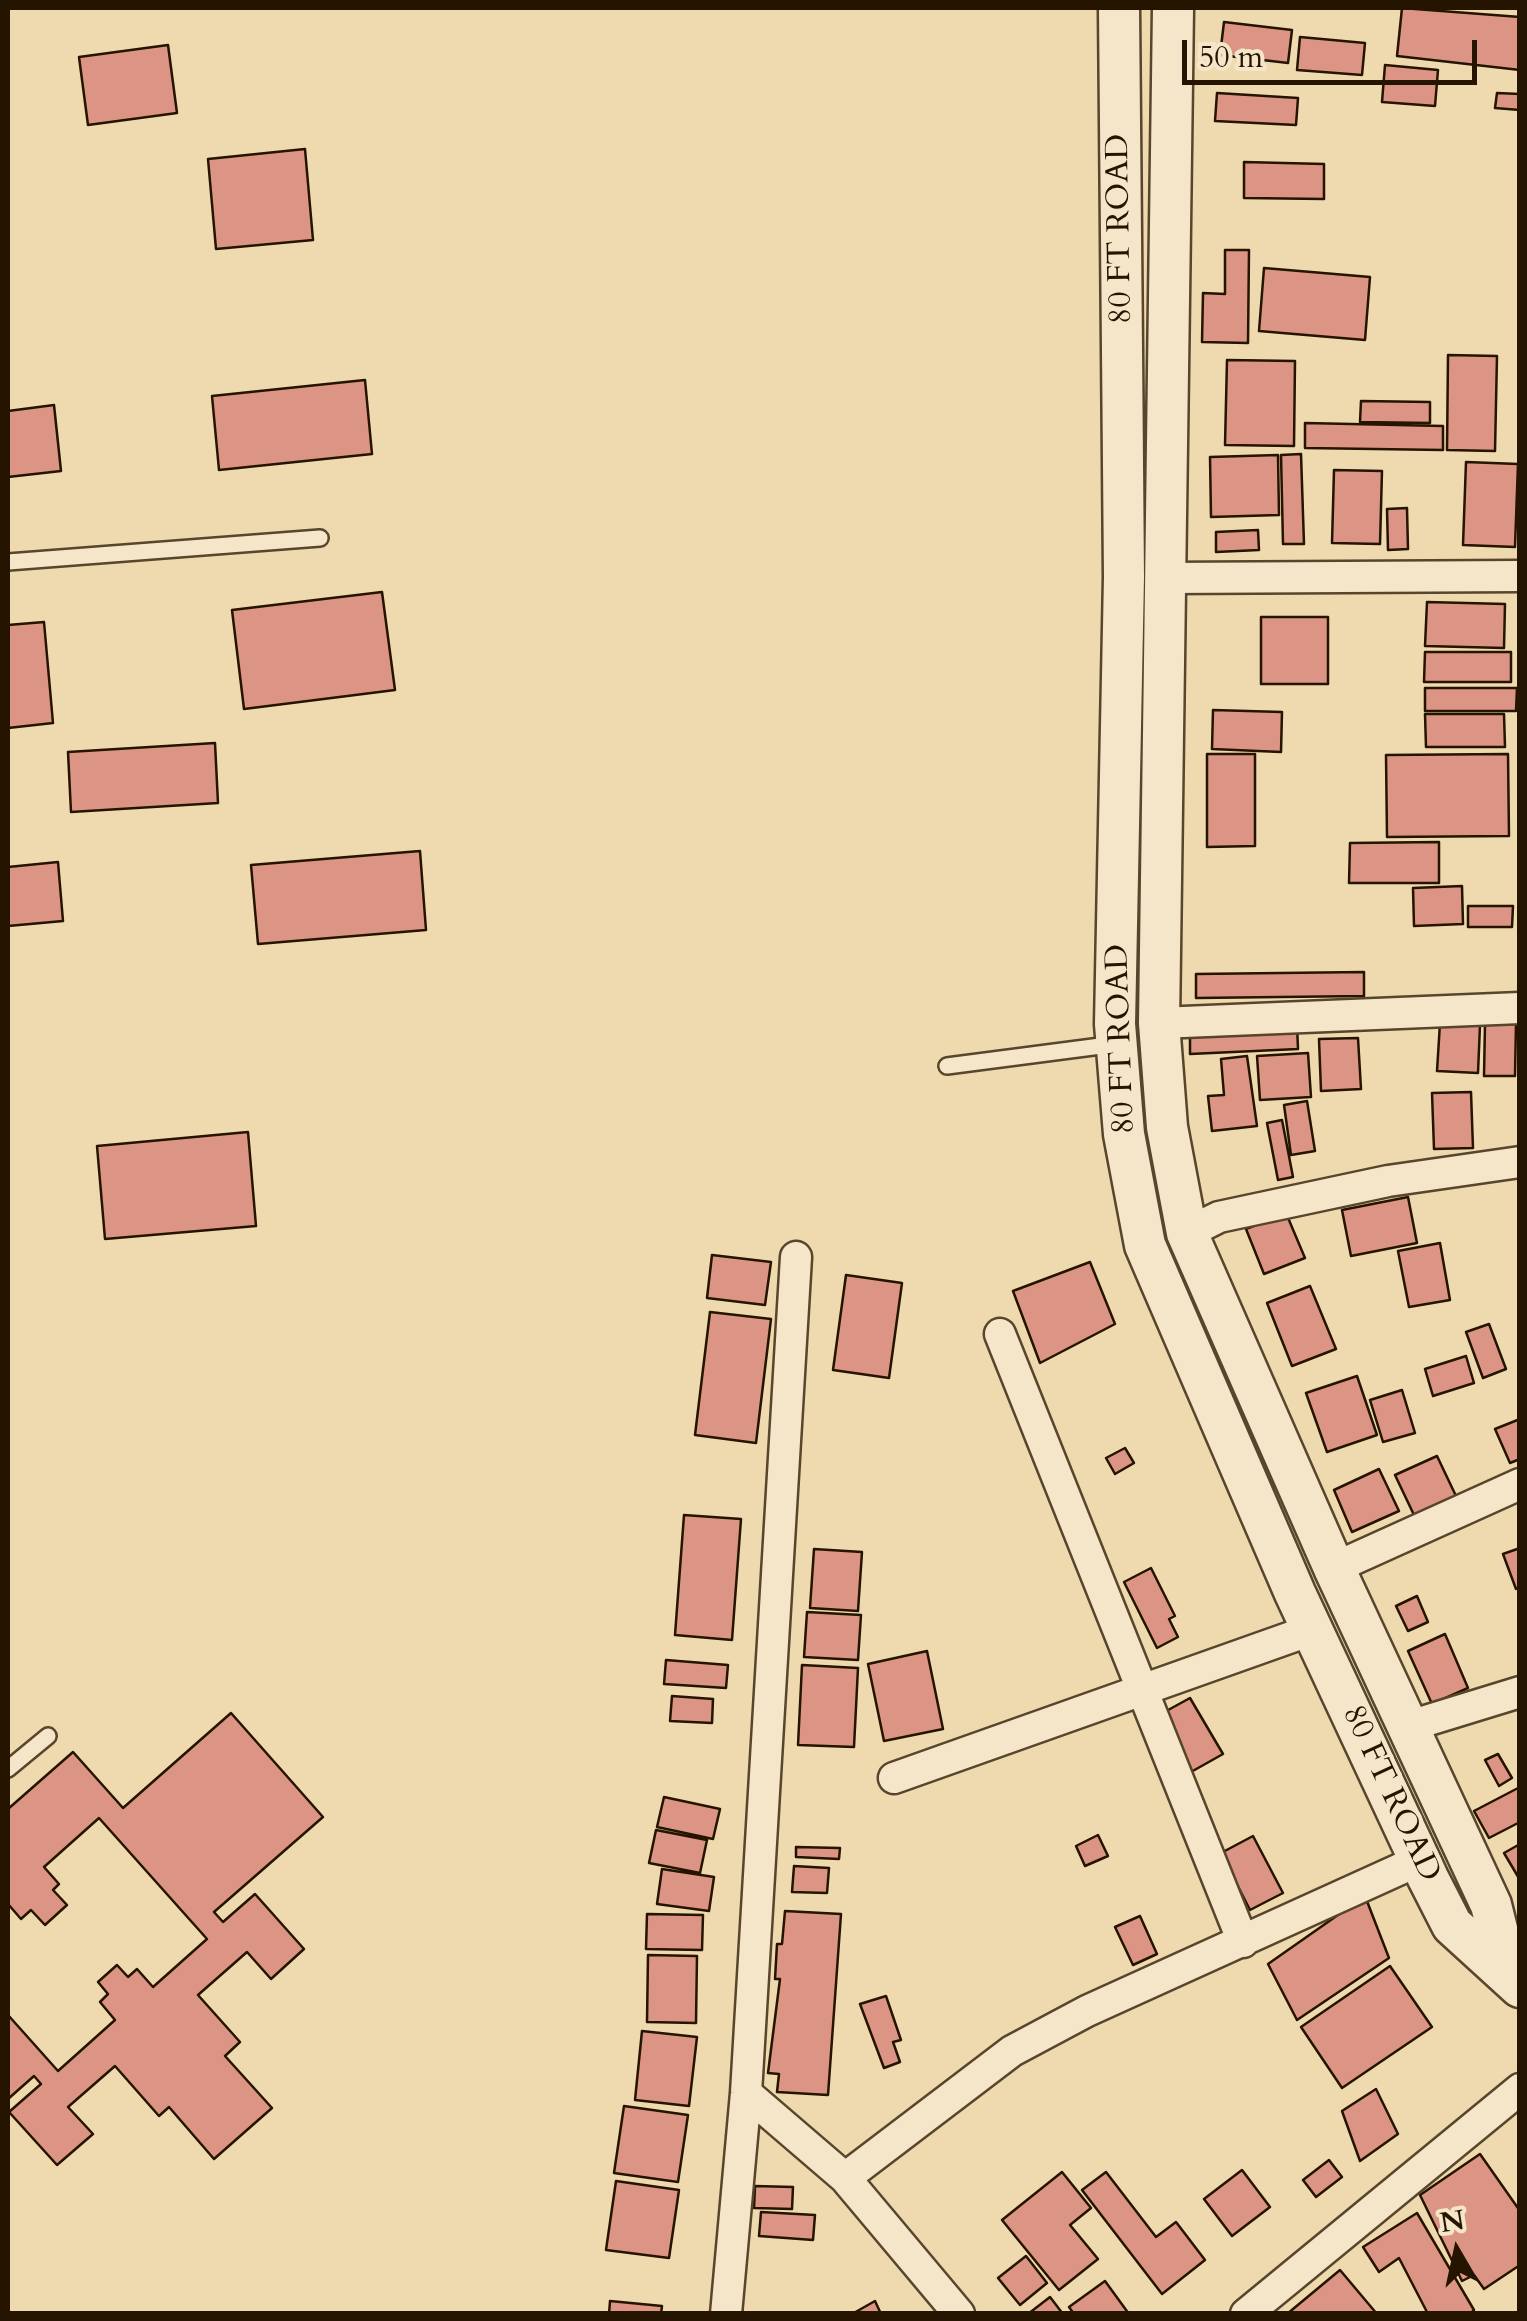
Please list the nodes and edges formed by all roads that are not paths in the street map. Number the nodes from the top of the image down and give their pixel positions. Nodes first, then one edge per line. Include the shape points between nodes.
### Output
1 (1119, 8) edge
2 (1173, 8) edge
3 (320, 538) dead end
4 (8, 562) edge
5 (1520, 576) edge
6 (1168, 578) junction
7 (1121, 724) junction
8 (1166, 726) junction
9 (1520, 1008) edge
10 (1159, 1023) junction
11 (1116, 1044) junction
12 (947, 1066) dead end
13 (1520, 1162) edge
14 (1188, 1233) junction
15 (796, 1257) dead end
16 (1000, 1334) dead end
17 (1520, 1484) edge
18 (1334, 1568) junction
19 (1314, 1628) junction
20 (1140, 1690) junction
21 (1520, 1692) edge
22 (1406, 1727) junction
23 (48, 1736) dead end
24 (8, 1768) edge
25 (894, 1778) dead end
26 (1420, 1860) junction
27 (1243, 1942) junction
28 (1514, 1982) edge
29 (1520, 2089) edge
30 (746, 2094) junction
31 (845, 2178) junction
32 (726, 2314) edge
33 (959, 2314) edge
34 (1246, 2314) edge

1 - 7 street, 80 FT ROAD
2 - 6 street, 80 FT ROAD
3 - 4 lane
5 - 6 street
6 - 8 street, 80 FT ROAD
7 - 8 street
7 - 11 street, 80 FT ROAD
8 - 10 street, 80 FT ROAD
9 - 10 street
10 - 14 street, 80 FT ROAD via 1167,1128
11 - 12 lane
11 - 19 street, 80 FT ROAD via 1144,1246
13 - 14 street via 1388,1181 1219,1217
14 - 18 street, 80 FT ROAD
15 - 30 street
16 - 20 street
17 - 18 street
18 - 22 street, 80 FT ROAD
19 - 20 street
19 - 26 street, 80 FT ROAD
20 - 25 street
20 - 27 street
21 - 22 street
22 - 28 street, 80 FT ROAD via 1491,1904
23 - 24 lane
26 - 27 street
26 - 28 street, 80 FT ROAD via 1452,1925
27 - 31 street via 1012,2051
29 - 34 street
30 - 31 street
30 - 32 street
31 - 33 street

